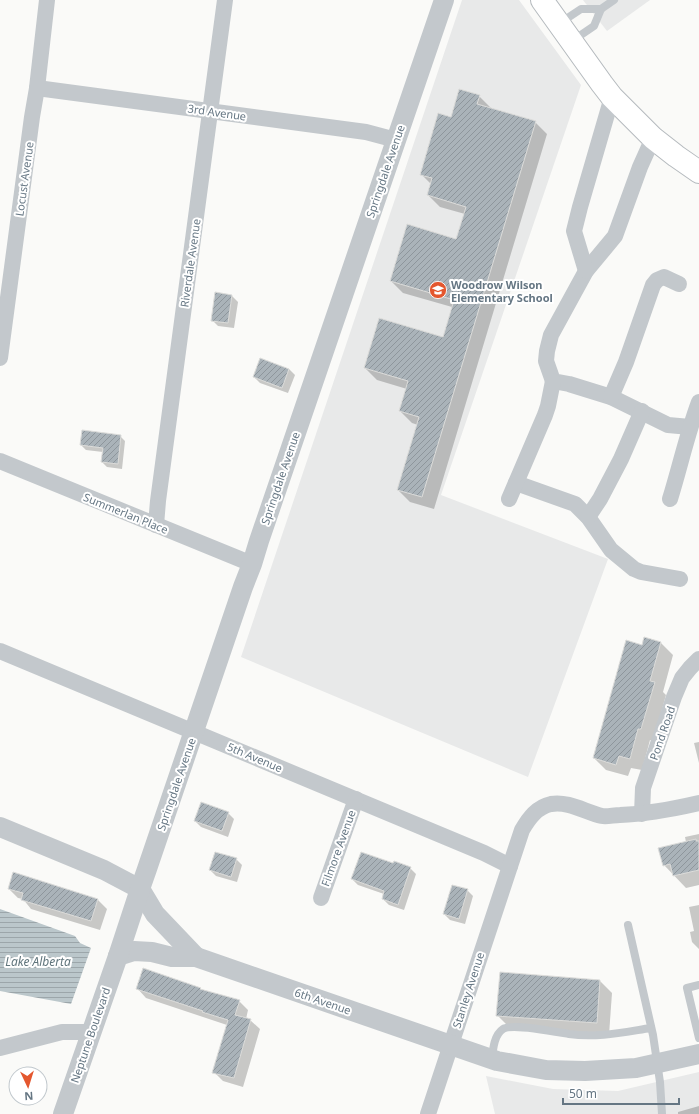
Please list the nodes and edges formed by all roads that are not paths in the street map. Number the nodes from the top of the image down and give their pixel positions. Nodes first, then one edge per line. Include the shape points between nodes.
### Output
1 (47, 0) edge
2 (225, 0) edge
3 (444, 0) edge
4 (542, 0) edge
5 (614, 0) edge
6 (601, 9) junction
7 (565, 32) junction
8 (37, 88) junction
9 (612, 97) junction
10 (210, 112) junction
11 (653, 138) junction
12 (396, 140) junction
13 (699, 172) edge
14 (586, 272) junction
15 (679, 284) dead end
16 (0, 358) edge
17 (553, 381) junction
18 (611, 397) junction
19 (699, 402) edge
20 (642, 411) junction
21 (690, 427) junction
22 (0, 461) edge
23 (516, 483) junction
24 (509, 499) dead end
25 (670, 499) dead end
26 (588, 517) junction
27 (156, 525) junction
28 (252, 564) junction
29 (680, 579) dead end
30 (0, 651) edge
31 (699, 659) edge
32 (194, 731) junction
33 (356, 799) junction
34 (699, 803) edge
35 (642, 814) junction
36 (0, 827) edge
37 (510, 866) junction
38 (140, 889) junction
39 (320, 898) dead end
40 (628, 925) dead end
41 (118, 956) junction
42 (196, 958) junction
43 (699, 985) edge
44 (651, 1028) junction
45 (91, 1032) junction
46 (699, 1038) edge
47 (450, 1045) junction
48 (0, 1048) edge
49 (699, 1054) edge
50 (492, 1059) junction
51 (657, 1063) junction
52 (63, 1114) edge
53 (428, 1114) edge
54 (662, 1114) edge

1 - 8 street, Locust Avenue
2 - 10 street, Riverdale Avenue
3 - 12 street, Springdale Avenue
4 - 7 main road
5 - 6 lane
6 - 7 lane via 594,26
6 - 7 lane via 581,9
7 - 9 main road
8 - 10 street, 3rd Avenue
8 - 16 street, Locust Avenue
9 - 11 main road
9 - 14 street via 574,231
10 - 12 street, 3rd Avenue via 366,132
10 - 27 street, Riverdale Avenue
11 - 13 main road
11 - 14 street via 615,236
12 - 28 street, Springdale Avenue
14 - 17 street via 551,335 546,361
15 - 18 street via 664,277 653,285
17 - 18 street
17 - 23 street via 545,415
18 - 20 street
19 - 21 street
20 - 21 street via 668,425
20 - 26 street via 622,460
21 - 25 street
22 - 27 street, Summerlan Place
23 - 24 street
23 - 26 street via 575,504
26 - 29 street via 611,550 634,569
27 - 28 street, Summerlan Place
28 - 32 street, Springdale Avenue
30 - 32 street, 5th Avenue
31 - 35 street, Pond Road via 682,678 674,697 643,788
32 - 33 street, 5th Avenue
32 - 38 street, Springdale Avenue
33 - 37 street, 5th Avenue
33 - 39 street, Filmore Avenue
34 - 35 street, Stanley Avenue
35 - 37 street, Stanley Avenue via 602,816 563,804 551,804 539,809 529,818 522,830
36 - 38 street via 104,870
37 - 47 street, Stanley Avenue
38 - 41 street, Springdale Avenue
38 - 42 street, 6th Avenue via 155,914
40 - 44 lane
41 - 42 street, 6th Avenue via 134,951
41 - 45 street, Neptune Boulevard
42 - 47 street, 6th Avenue
43 - 46 lane via 687,988
44 - 50 lane via 608,1035 585,1035 541,1028 504,1027 495,1040
44 - 51 lane
45 - 48 street via 62,1032
45 - 52 street, Neptune Boulevard
47 - 50 street, 6th Avenue
47 - 53 street, Stanley Avenue
49 - 51 street, 6th Avenue
50 - 51 street, 6th Avenue via 546,1070 585,1071 636,1068
51 - 54 lane

